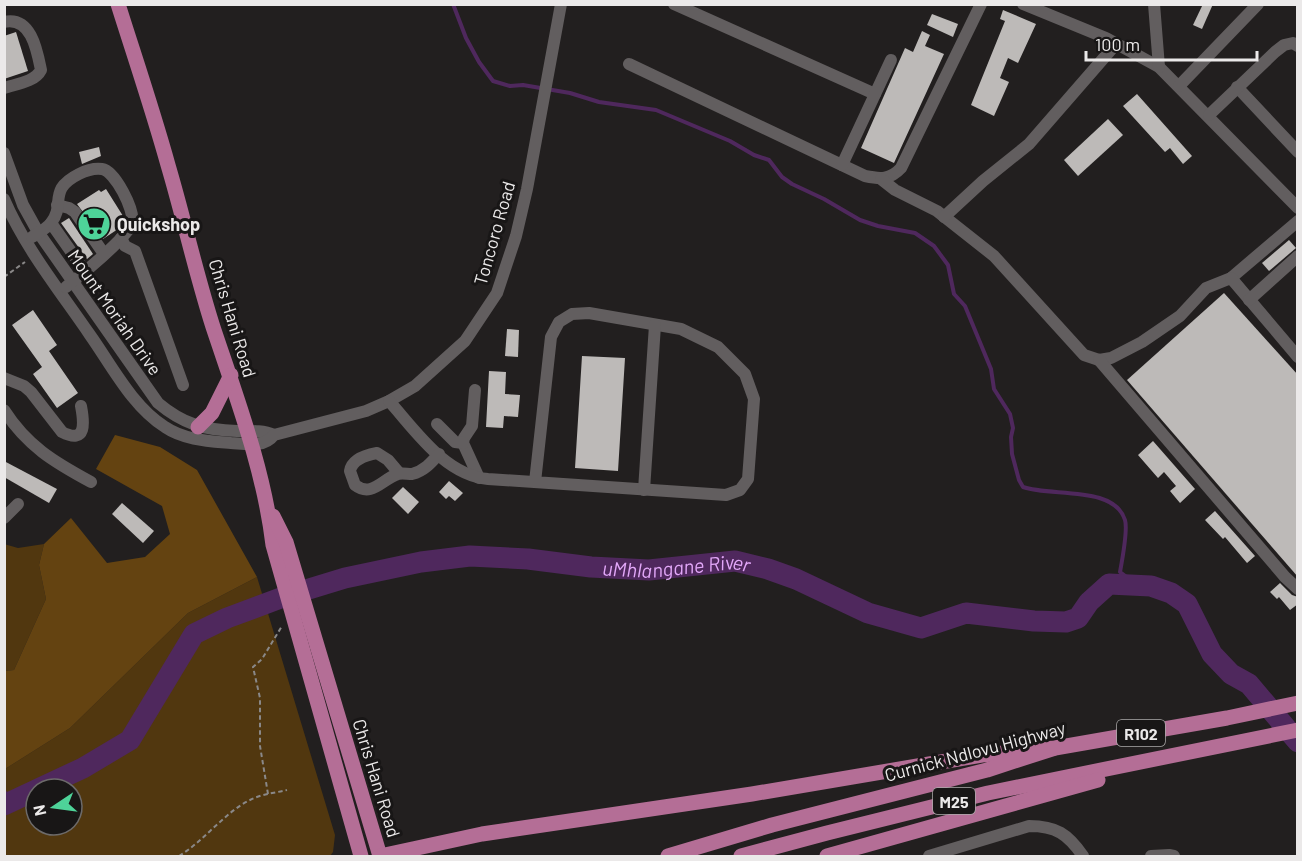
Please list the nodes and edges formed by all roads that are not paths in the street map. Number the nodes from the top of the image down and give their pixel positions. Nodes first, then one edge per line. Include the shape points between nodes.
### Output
1 (118, 4) edge
2 (561, 4) edge
3 (674, 4) edge
4 (981, 4) edge
5 (1023, 4) edge
6 (1154, 4) edge
7 (1258, 4) edge
8 (4, 22) edge
9 (1116, 44) junction
10 (1298, 46) edge
11 (891, 60) dead end
12 (629, 64) dead end
13 (1159, 67) junction
14 (1179, 86) junction
15 (1237, 87) junction
16 (4, 88) edge
17 (875, 94) junction
18 (1209, 115) junction
19 (1298, 152) edge
20 (4, 153) edge
21 (842, 165) junction
22 (881, 180) junction
23 (4, 199) edge
24 (57, 205) junction
25 (1298, 208) edge
26 (944, 217) junction
27 (1298, 221) edge
28 (51, 223) junction
29 (39, 232) junction
30 (121, 238) junction
31 (26, 241) junction
32 (104, 254) junction
33 (1298, 256) edge
34 (84, 270) junction
35 (1231, 278) junction
36 (72, 282) junction
37 (60, 291) junction
38 (1249, 300) junction
39 (655, 325) junction
40 (1298, 357) edge
41 (1099, 360) junction
42 (231, 375) junction
43 (4, 378) edge
44 (183, 386) dead end
45 (475, 390) dead end
46 (389, 401) junction
47 (81, 406) dead end
48 (4, 410) edge
49 (437, 424) dead end
50 (198, 427) junction
51 (249, 438) junction
52 (463, 443) junction
53 (439, 454) junction
54 (399, 474) dead end
55 (479, 478) junction
56 (91, 482) dead end
57 (535, 482) junction
58 (644, 490) junction
59 (18, 504) dead end
60 (4, 518) edge
61 (1298, 589) edge
62 (314, 660) junction
63 (1298, 703) edge
64 (1298, 730) edge
65 (1055, 748) junction
66 (1169, 757) junction
67 (361, 856) edge
68 (380, 856) edge
69 (668, 856) edge
70 (741, 856) edge
71 (827, 856) edge
72 (929, 856) edge
73 (1083, 856) edge
74 (1151, 856) edge
75 (1174, 856) edge

1 - 42 main road, Chris Hani Road
2 - 46 street, Toncoro Road via 527,189 497,293 465,341 415,386
3 - 17 street
4 - 22 street via 902,168
5 - 9 street
6 - 13 street
7 - 14 street
8 - 16 street via 25,26 41,67 33,79
9 - 13 street
9 - 26 street via 1029,144
10 - 15 street via 1284,45
11 - 17 street
12 - 21 street
13 - 14 street
14 - 18 street
15 - 18 street
15 - 19 street
17 - 21 street
18 - 25 street
20 - 29 street, Mount Moriah Drive via 23,205
21 - 22 street
22 - 26 street
23 - 31 street, Mount Moriah Drive
24 - 28 street
24 - 30 street via 64,183 93,169 109,172 130,209 132,221
24 - 32 street via 75,212
26 - 41 street via 994,256 1084,355
27 - 35 street
28 - 29 street
28 - 34 street
29 - 31 street
29 - 36 street, Mount Moriah Drive
30 - 32 street
30 - 44 street via 135,251
31 - 37 street, Mount Moriah Drive
32 - 34 street
33 - 38 street
34 - 36 street
35 - 38 street
35 - 41 street via 1206,288 1180,316 1142,342
36 - 37 street
36 - 50 street, Mount Moriah Drive via 158,403
37 - 51 street, Mount Moriah Drive via 153,419 194,439
38 - 40 street
39 - 57 street via 589,313 572,314 559,322 551,337
39 - 58 street
39 - 58 street via 681,329 718,347 745,374 754,399 748,478 740,490 726,495
41 - 61 street
42 - 50 main road via 212,413
42 - 51 main road, Chris Hani Road
43 - 47 street via 24,386 69,436 82,431
45 - 52 street via 472,426
46 - 51 street, Toncoro Road via 366,411
46 - 53 street
48 - 56 street via 31,444
49 - 52 street via 455,442
50 - 51 street, Mount Moriah Drive
51 - 62 main road, Chris Hani Road
52 - 55 street
53 - 54 street via 418,472
53 - 55 street via 449,465
55 - 57 street
57 - 58 street
59 - 60 street
62 - 67 main road, Chris Hani Road via 336,767
62 - 68 main road, Chris Hani Road via 352,763
63 - 65 main road, Curnick Ndlovu Highway / R102
64 - 66 main road, R102
65 - 68 main road via 982,755 482,834
65 - 69 main road, Curnick Ndlovu Highway / M25
66 - 70 main road, M25 via 988,793
66 - 71 main road
72 - 73 street via 1029,826 1059,831
74 - 75 street

